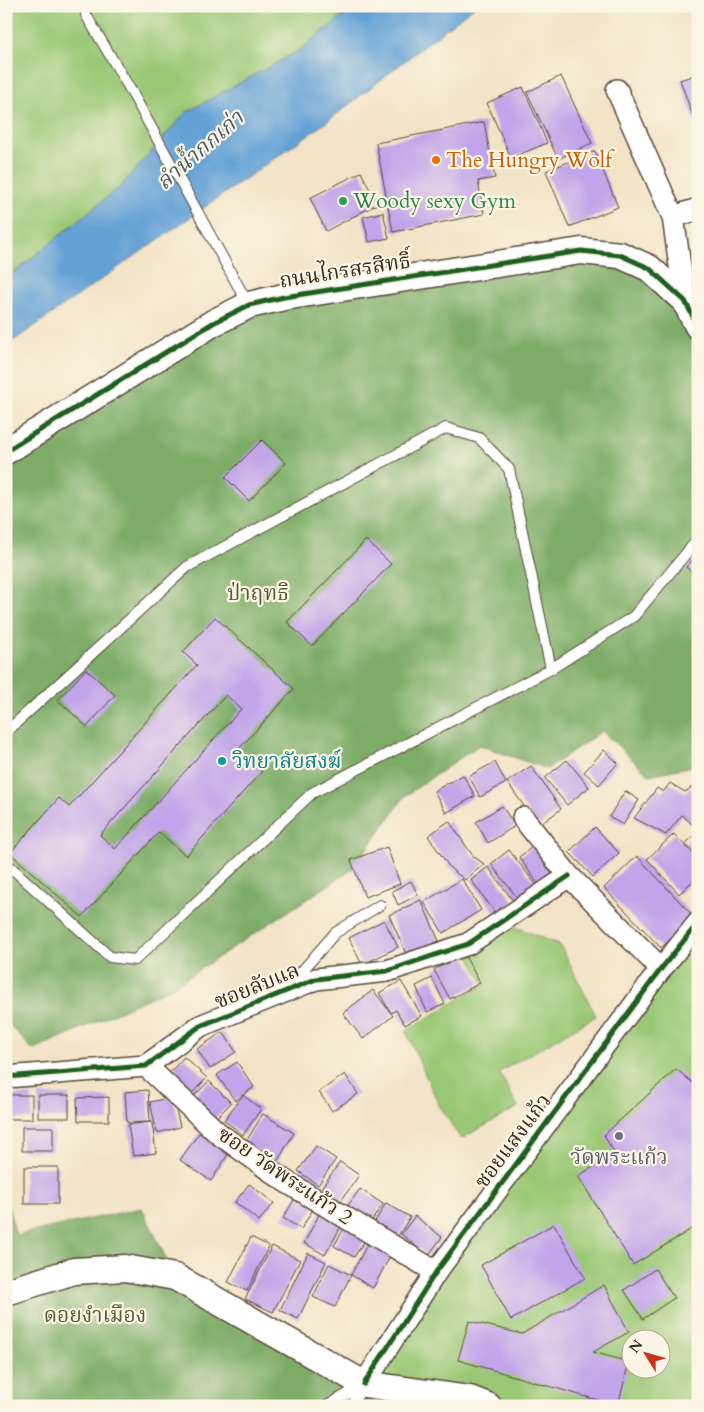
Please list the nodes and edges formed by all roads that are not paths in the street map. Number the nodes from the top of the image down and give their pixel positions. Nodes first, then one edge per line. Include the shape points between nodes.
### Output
1 (86, 15) dead end
2 (616, 90) dead end
3 (698, 209) edge
4 (673, 217) junction
5 (685, 301) junction
6 (249, 305) junction
7 (698, 326) edge
8 (6, 450) edge
9 (698, 539) edge
10 (551, 669) junction
11 (6, 732) edge
12 (523, 818) dead end
13 (6, 863) edge
14 (569, 876) junction
15 (380, 905) dead end
16 (698, 924) edge
17 (661, 969) junction
18 (285, 992) junction
19 (146, 1066) junction
20 (6, 1077) edge
21 (436, 1272) junction
22 (6, 1292) edge
23 (358, 1395) edge
24 (436, 1400) edge
25 (327, 1406) edge
26 (488, 1406) edge

1 - 6 lane
2 - 4 street
3 - 4 street
4 - 5 street
5 - 6 street, ถนนไกรสรสิทธิ์ via 649,268 620,254 580,251
5 - 7 street, ถนนไกรสรสิทธิ์
6 - 8 street, ถนนไกรสรสิทธิ์
9 - 10 lane via 634,616
10 - 11 lane via 509,469 480,438 446,428 186,567
10 - 13 lane via 312,793 135,960 110,957
12 - 14 street
14 - 17 street
14 - 18 street, ซอยลับแล via 468,944 388,971 316,979
15 - 18 lane via 336,933
16 - 17 street, ซอยแสงแก้ว
17 - 21 street, ซอยแสงแก้ว
18 - 19 street, ซอยลับแล via 200,1026
19 - 20 street
19 - 21 street, ซอย วัดพระแก้ว 2 via 219,1134 278,1176
21 - 23 street, ซอยแสงแก้ว
22 - 23 street via 74,1271 125,1268 175,1277
23 - 24 street
23 - 25 lane
24 - 26 street via 470,1399

